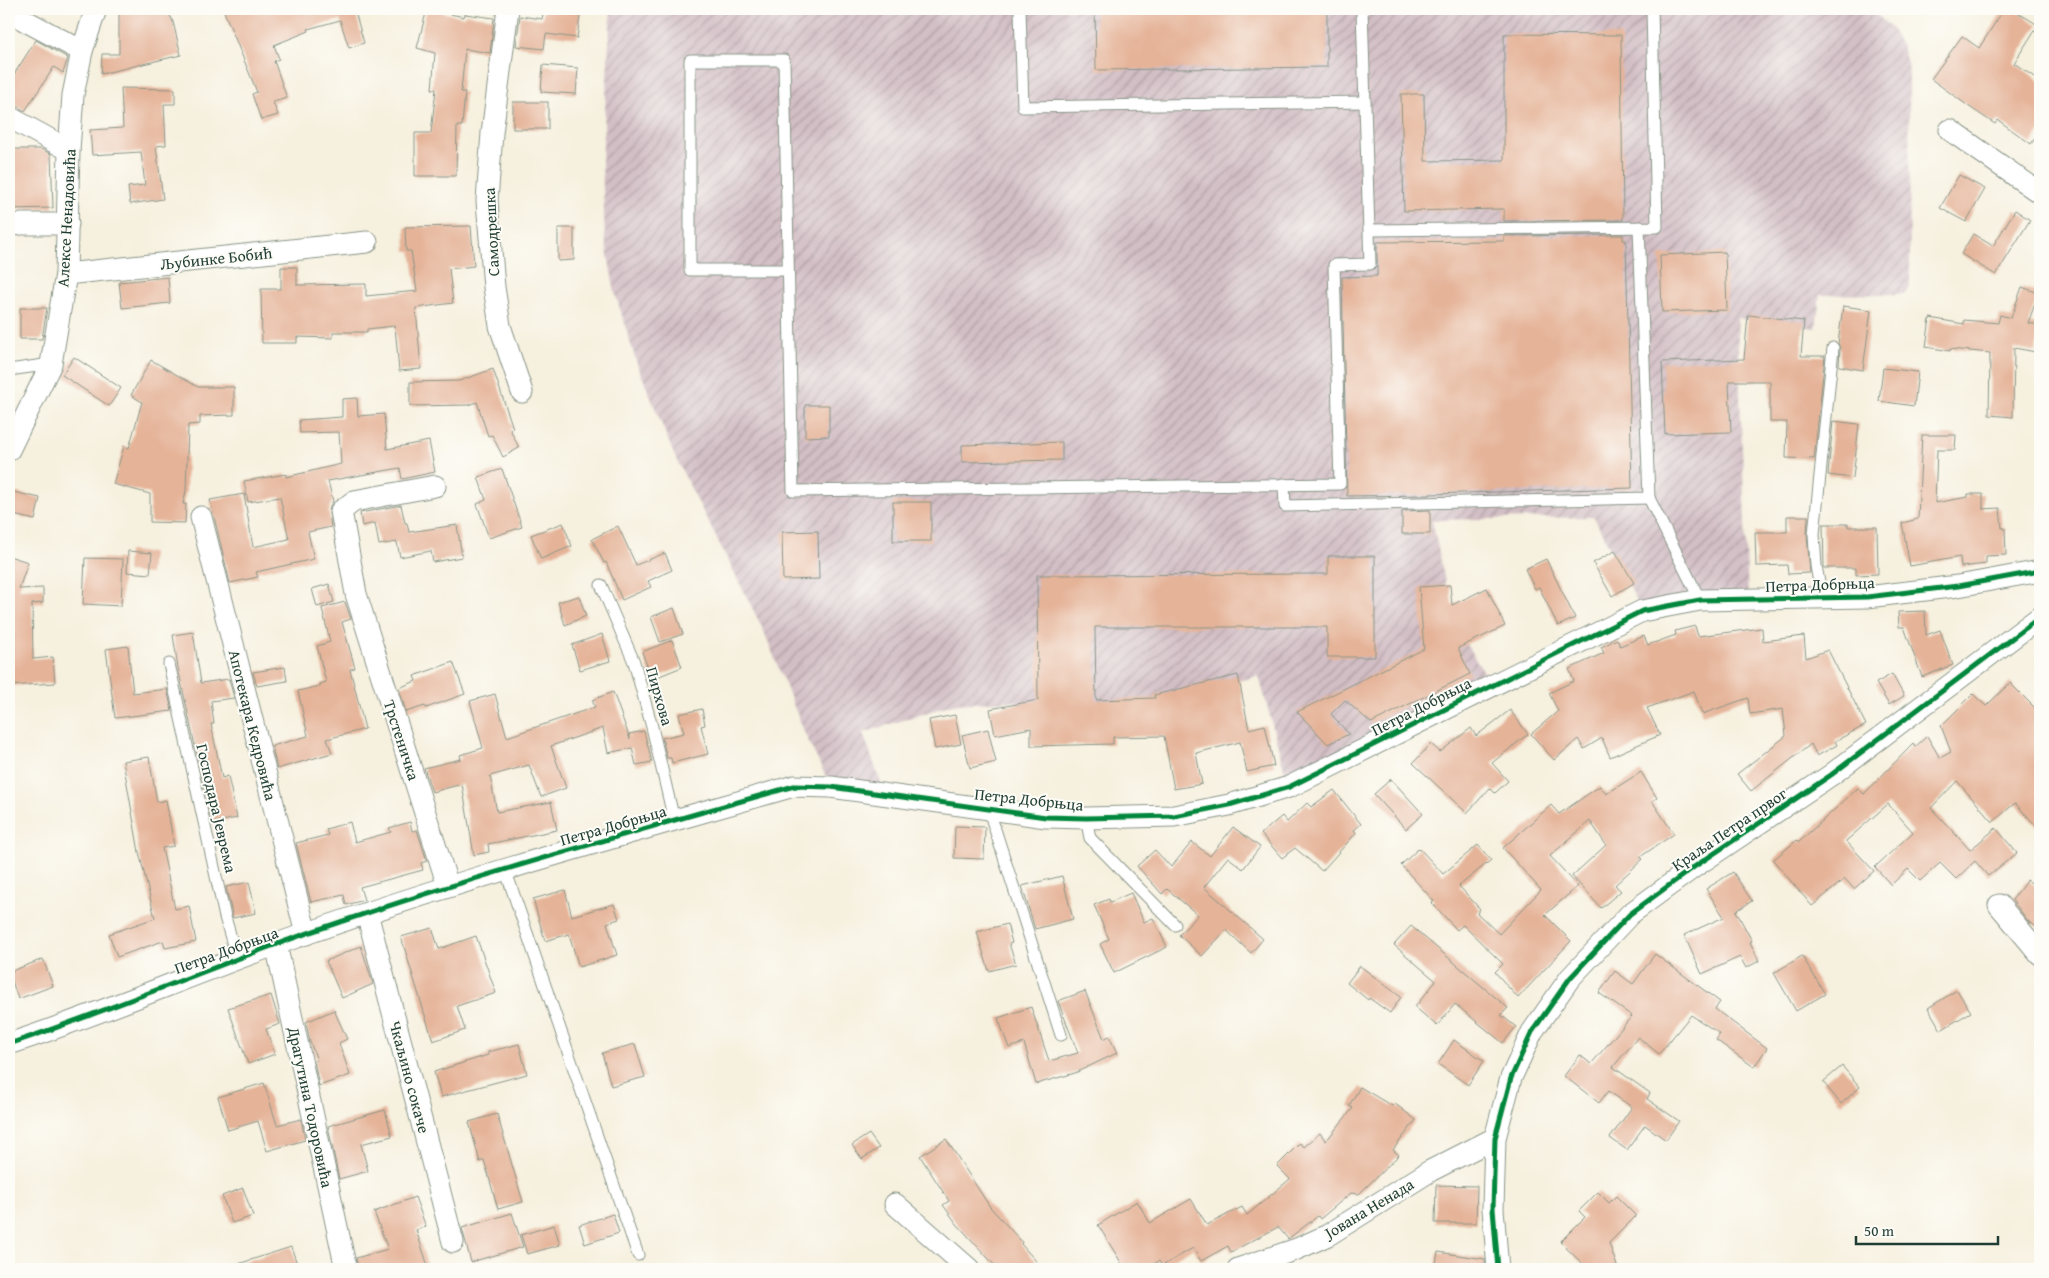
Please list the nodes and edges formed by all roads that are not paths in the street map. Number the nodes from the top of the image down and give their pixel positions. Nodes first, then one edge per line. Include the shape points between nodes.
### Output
1 (96, 9) edge
2 (508, 9) edge
3 (1020, 9) edge
4 (1362, 9) edge
5 (1652, 9) edge
6 (9, 12) edge
7 (82, 51) junction
8 (1366, 102) junction
9 (9, 117) edge
10 (1950, 130) dead end
11 (69, 150) junction
12 (2040, 193) edge
13 (68, 224) junction
14 (9, 226) edge
15 (1639, 227) junction
16 (1370, 230) junction
17 (367, 242) dead end
18 (788, 270) junction
19 (66, 274) junction
20 (1833, 348) dead end
21 (51, 364) junction
22 (9, 370) edge
23 (522, 392) dead end
24 (9, 450) edge
25 (1284, 484) junction
26 (435, 486) dead end
27 (1649, 498) junction
28 (201, 517) dead end
29 (2040, 571) edge
30 (601, 585) dead end
31 (1822, 598) junction
32 (1700, 600) junction
33 (2040, 617) edge
34 (168, 664) dead end
35 (991, 808) junction
36 (1086, 818) junction
37 (674, 820) junction
38 (505, 869) junction
39 (448, 886) junction
40 (1999, 905) dead end
41 (367, 913) junction
42 (1175, 925) dead end
43 (306, 934) junction
44 (276, 944) junction
45 (2040, 954) edge
46 (237, 959) junction
47 (1061, 1035) dead end
48 (9, 1044) edge
49 (1495, 1138) junction
50 (895, 1204) dead end
51 (454, 1242) dead end
52 (638, 1255) dead end
53 (346, 1269) edge
54 (969, 1269) edge
55 (1238, 1269) edge
56 (1498, 1269) edge

1 - 7 street, Алексе Ненадовића
2 - 23 street, Самодрешка via 487,201 500,326
3 - 8 lane via 1023,107
4 - 8 lane
5 - 15 lane via 1657,227
6 - 7 street
7 - 11 street, Алексе Ненадовића via 73,95
8 - 16 lane
9 - 11 street
10 - 12 street
11 - 13 street, Алексе Ненадовића
13 - 14 street
13 - 19 street, Алексе Ненадовића
15 - 16 lane
15 - 27 lane
16 - 25 lane via 1370,264 1334,265 1340,484
17 - 19 street, Љубинке Бобић
18 - 18 lane via 690,270 690,60 784,60
18 - 25 lane via 793,491
19 - 21 street, Алексе Ненадовића
20 - 31 lane via 1814,534
21 - 22 lane
21 - 24 street, Алексе Ненадовића
25 - 27 lane via 1285,506
26 - 39 street, Трстеничка via 354,501 341,511 356,594
27 - 32 lane
28 - 43 street, Апотекара Кедровића
29 - 31 street, Петра Добрњца via 1958,586 1867,597
30 - 37 lane, Пирхова via 634,662
31 - 32 street, Петра Добрњца
32 - 36 street, Петра Добрњца via 1642,611 1289,787 1229,805 1174,816
33 - 49 street, Краља Петра првог via 1831,775 1630,914 1570,978 1532,1032 1511,1078
34 - 46 lane, Господара Јеврема
35 - 36 street, Петра Добрњца via 1046,817
35 - 37 street, Петра Добрњца via 831,787 794,786
35 - 47 lane via 992,820
36 - 42 lane via 1090,838
37 - 38 street, Петра Добрњца
38 - 39 street, Петра Добрњца
38 - 52 lane
39 - 41 street, Петра Добрњца
40 - 45 street
41 - 43 street, Петра Добрњца
41 - 51 street, Чкаљино сокаче
43 - 44 street, Петра Добрњца
44 - 46 street, Петра Добрњца
44 - 53 street, Драгутина Тодоровића
46 - 48 street, Петра Добрњца
49 - 55 street, Јована Ненада via 1430,1171 1328,1234 1297,1249
49 - 56 street, Краља Петра првог via 1494,1209
50 - 54 street

